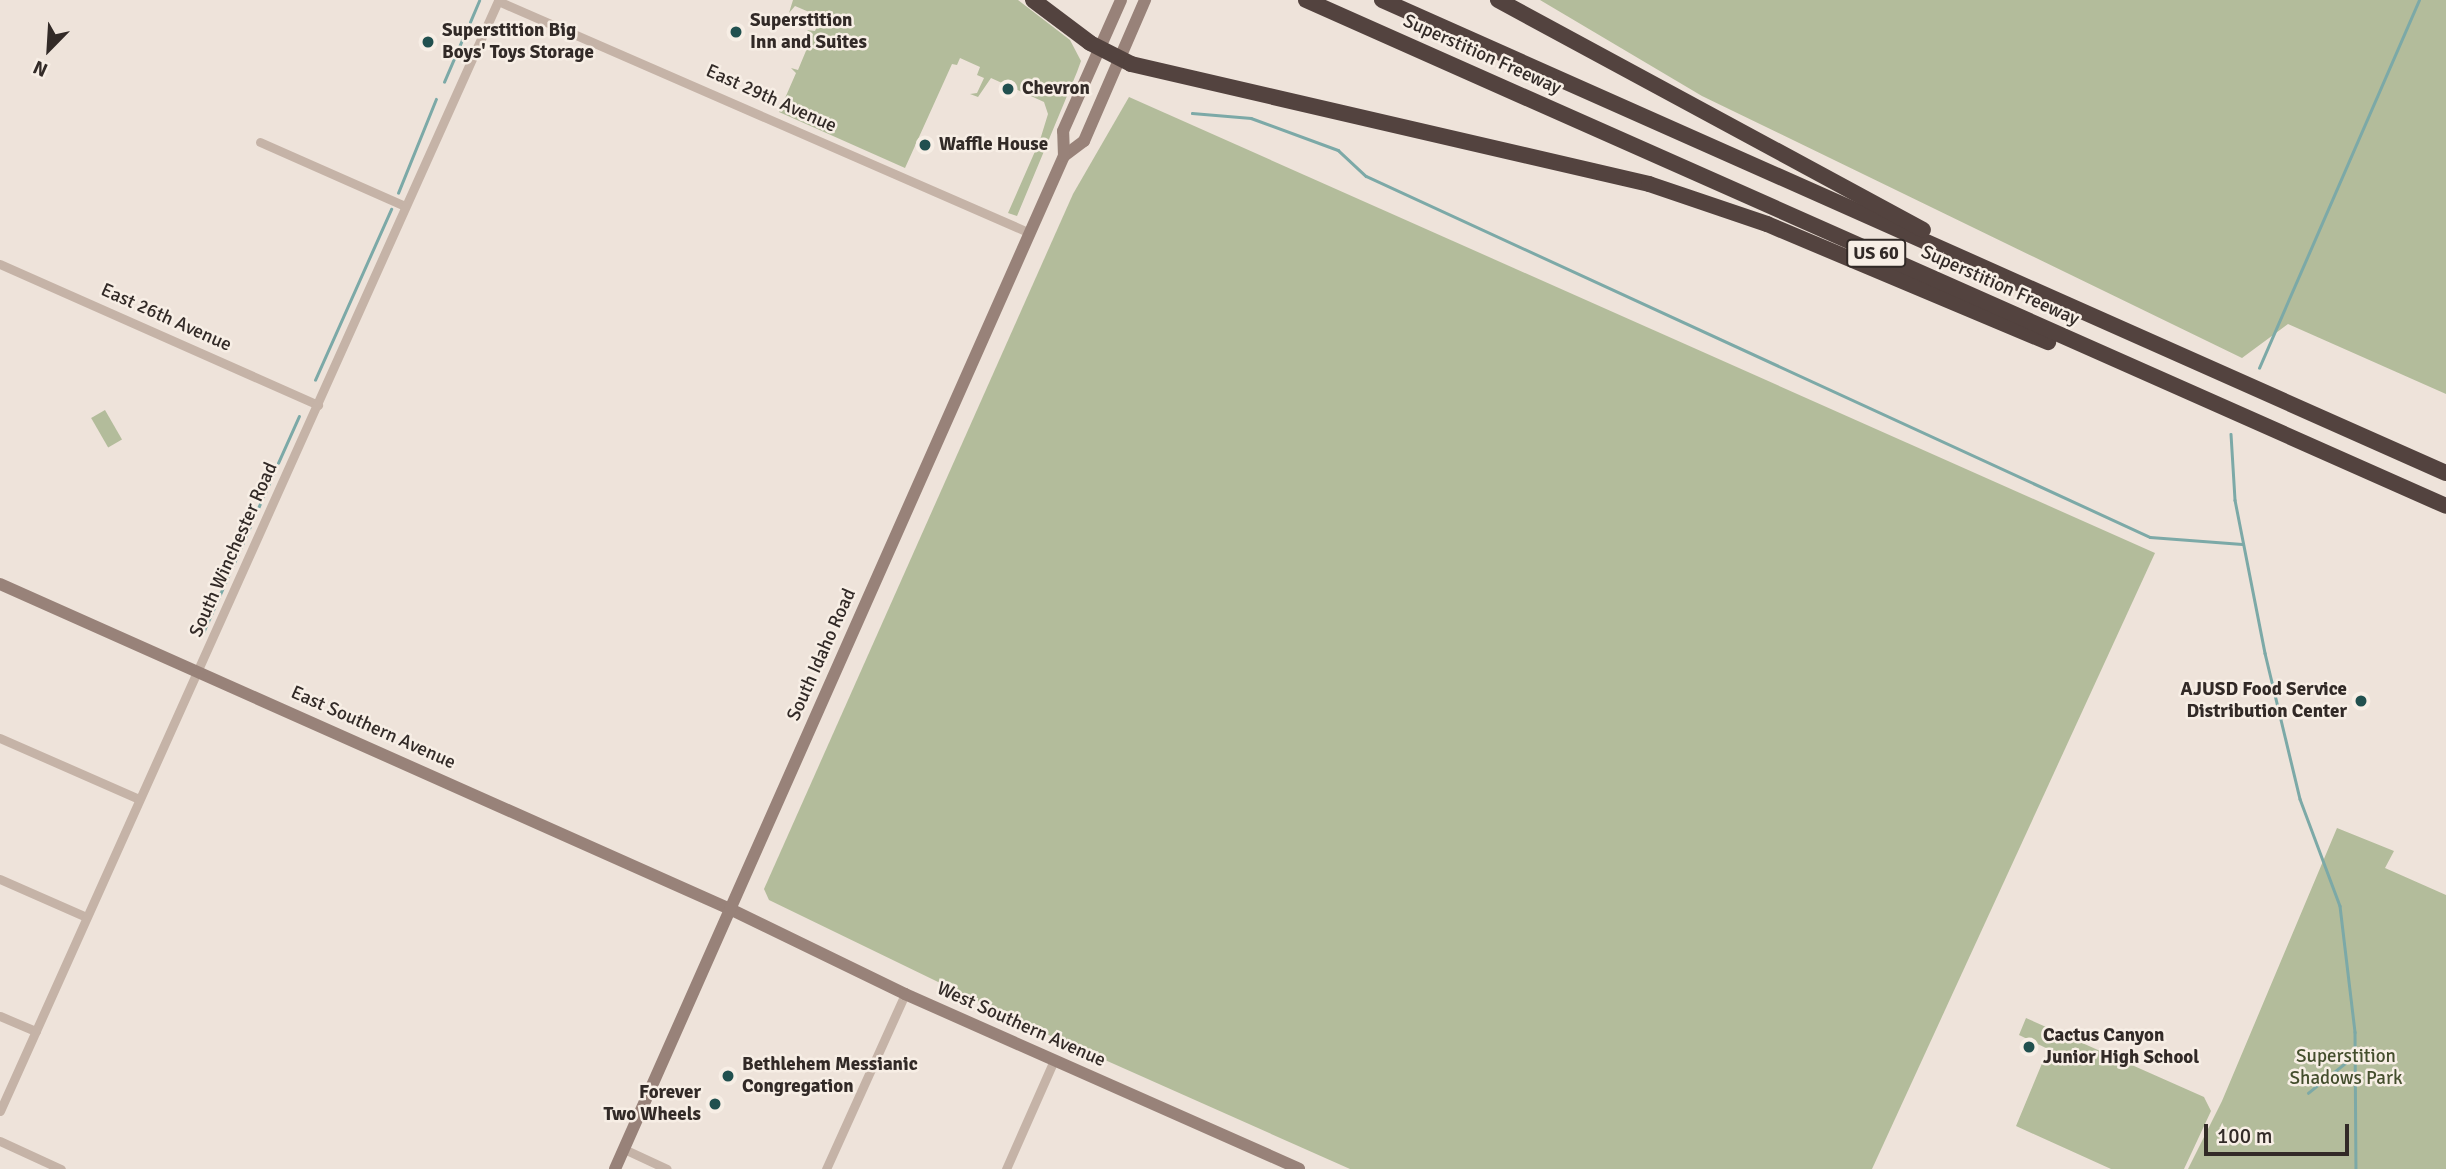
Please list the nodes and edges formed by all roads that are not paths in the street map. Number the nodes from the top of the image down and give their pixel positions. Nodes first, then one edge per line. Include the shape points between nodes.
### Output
1 (1033, 0) edge
2 (1121, 0) edge
3 (1145, 0) edge
4 (1306, 0) edge
5 (1381, 0) edge
6 (1498, 0) edge
7 (498, 1) edge
8 (1099, 49) junction
9 (1119, 59) junction
10 (260, 142) dead end
11 (1064, 156) junction
12 (405, 206) junction
13 (1030, 233) junction
14 (0, 264) edge
15 (2018, 281) junction
16 (2185, 392) junction
17 (2269, 393) junction
18 (318, 405) junction
19 (2446, 461) edge
20 (2446, 473) edge
21 (2446, 506) edge
22 (0, 584) edge
23 (199, 672) junction
24 (0, 738) edge
25 (139, 799) junction
26 (0, 879) edge
27 (730, 909) junction
28 (86, 917) junction
29 (905, 994) junction
30 (0, 1016) edge
31 (36, 1031) junction
32 (1054, 1060) junction
33 (0, 1111) edge
34 (0, 1141) edge
35 (624, 1149) junction
36 (61, 1169) edge
37 (615, 1169) edge
38 (667, 1169) edge
39 (826, 1169) edge
40 (1006, 1169) edge
41 (1299, 1169) edge

1 - 8 highway
2 - 8 main road, South Idaho Road
3 - 9 main road, South Idaho Road
4 - 16 highway, Superstition Freeway / US 60
5 - 15 highway, Superstition Freeway / US 60
6 - 15 highway
7 - 12 street, South Winchester Road
7 - 13 street, East 29th Avenue
8 - 9 highway
8 - 11 main road, South Idaho Road via 1063,131
9 - 11 main road, South Idaho Road via 1084,141
9 - 16 highway via 1572,164 1707,202 2048,342
10 - 12 street
11 - 13 main road, South Idaho Road
12 - 18 street, South Winchester Road
13 - 27 main road, South Idaho Road
14 - 18 street, East 26th Avenue
15 - 17 highway, Superstition Freeway / US 60
16 - 21 highway, Superstition Freeway / US 60
17 - 19 highway
17 - 20 highway, Superstition Freeway / US 60
18 - 23 street, South Winchester Road
22 - 23 main road, East Southern Avenue
23 - 25 street, South Winchester Road
23 - 27 main road, East Southern Avenue
24 - 25 street
25 - 28 street, South Winchester Road
26 - 28 street
27 - 29 main road, West Southern Avenue
27 - 35 main road, South Idaho Road
28 - 31 street, South Winchester Road
29 - 32 main road, West Southern Avenue
29 - 39 street
30 - 31 street
31 - 33 street, South Winchester Road
32 - 40 street
32 - 41 main road, West Southern Avenue
34 - 36 street
35 - 37 main road, South Idaho Road
35 - 38 street

